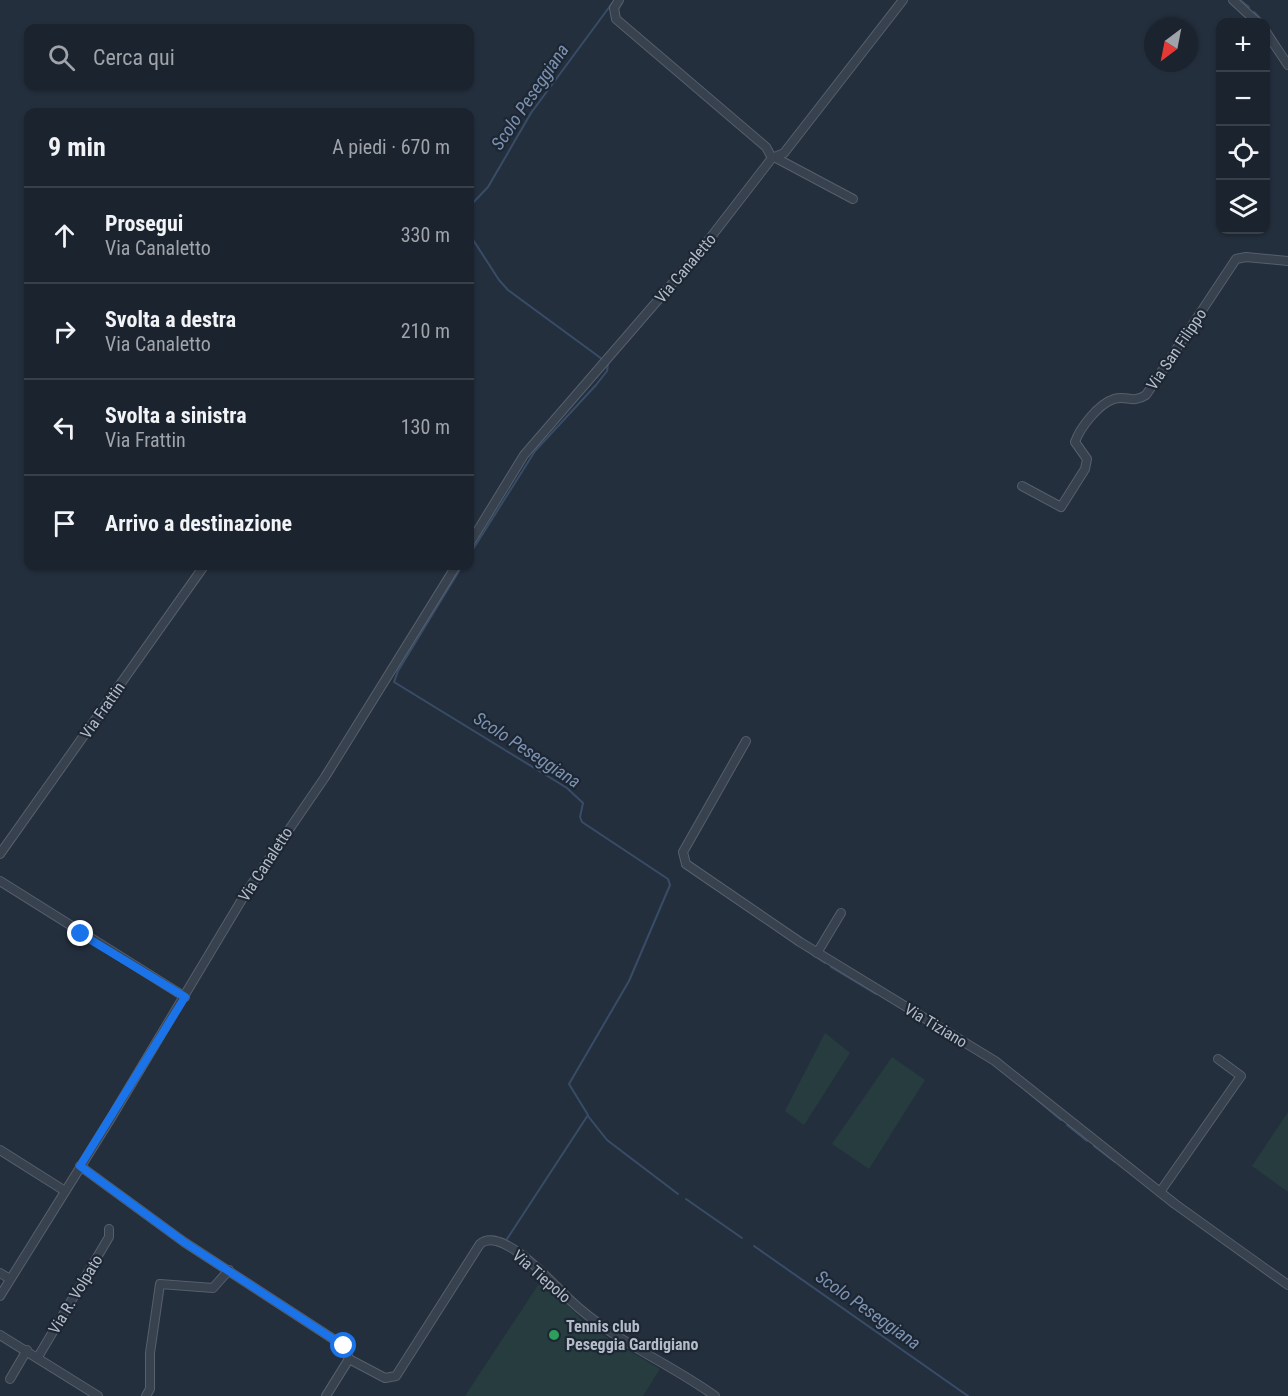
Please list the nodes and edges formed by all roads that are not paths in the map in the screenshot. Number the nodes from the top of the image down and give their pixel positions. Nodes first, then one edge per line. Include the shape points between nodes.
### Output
1 (617, 0) edge
2 (903, 0) edge
3 (1233, 0) edge
4 (1253, 18) edge
5 (1270, 39) edge
6 (1288, 65) edge
7 (774, 158) junction
8 (853, 199) dead end
9 (1288, 261) edge
10 (1022, 486) dead end
11 (474, 536) edge
12 (201, 570) edge
13 (454, 570) edge
14 (746, 741) dead end
15 (0, 855) edge
16 (0, 881) edge
17 (842, 913) dead end
18 (817, 953) junction
19 (185, 997) junction
20 (1218, 1059) dead end
21 (0, 1150) edge
22 (80, 1166) junction
23 (65, 1191) junction
24 (1160, 1192) junction
25 (109, 1229) dead end
26 (229, 1270) junction
27 (0, 1273) edge
28 (10, 1280) junction
29 (1288, 1285) edge
30 (0, 1296) edge
31 (0, 1335) edge
32 (27, 1350) junction
33 (38, 1358) junction
34 (349, 1359) junction
35 (10, 1379) dead end
36 (98, 1396) edge
37 (146, 1396) edge
38 (326, 1396) edge
39 (715, 1396) edge

1 - 7 street via 613,14 616,19
2 - 7 street, Via Canaletto via 784,153
3 - 4 street
5 - 6 street
7 - 8 street
7 - 11 street, Via Canaletto via 697,255 524,455
9 - 10 street, Via San Filippo via 1236,259 1146,395 1137,401 1115,399 1078,432 1075,442 1087,459 1085,469 1061,507
12 - 15 street, Via Frattin
13 - 19 street, Via Canaletto via 325,777 247,891
14 - 18 street, Via Tiziano via 683,852 683,859
16 - 19 street
17 - 18 street
18 - 24 street, Via Tiziano via 995,1061
19 - 22 street, Via Canaletto
20 - 24 street via 1241,1076
21 - 23 street
22 - 23 street, Via Canaletto
22 - 26 street
23 - 28 street, Via Canaletto
24 - 29 street, Via Tiziano
25 - 33 street, Via R. Volpato via 110,1237
26 - 34 street via 344,1346
26 - 37 street via 213,1288 160,1284 150,1353 150,1389
27 - 28 street
28 - 30 street, Via Canaletto
31 - 32 street
32 - 33 street
32 - 35 street
33 - 36 street
34 - 38 street
34 - 39 street, Via Tiepolo via 385,1378 396,1376 480,1244 494,1239 517,1252 597,1325

